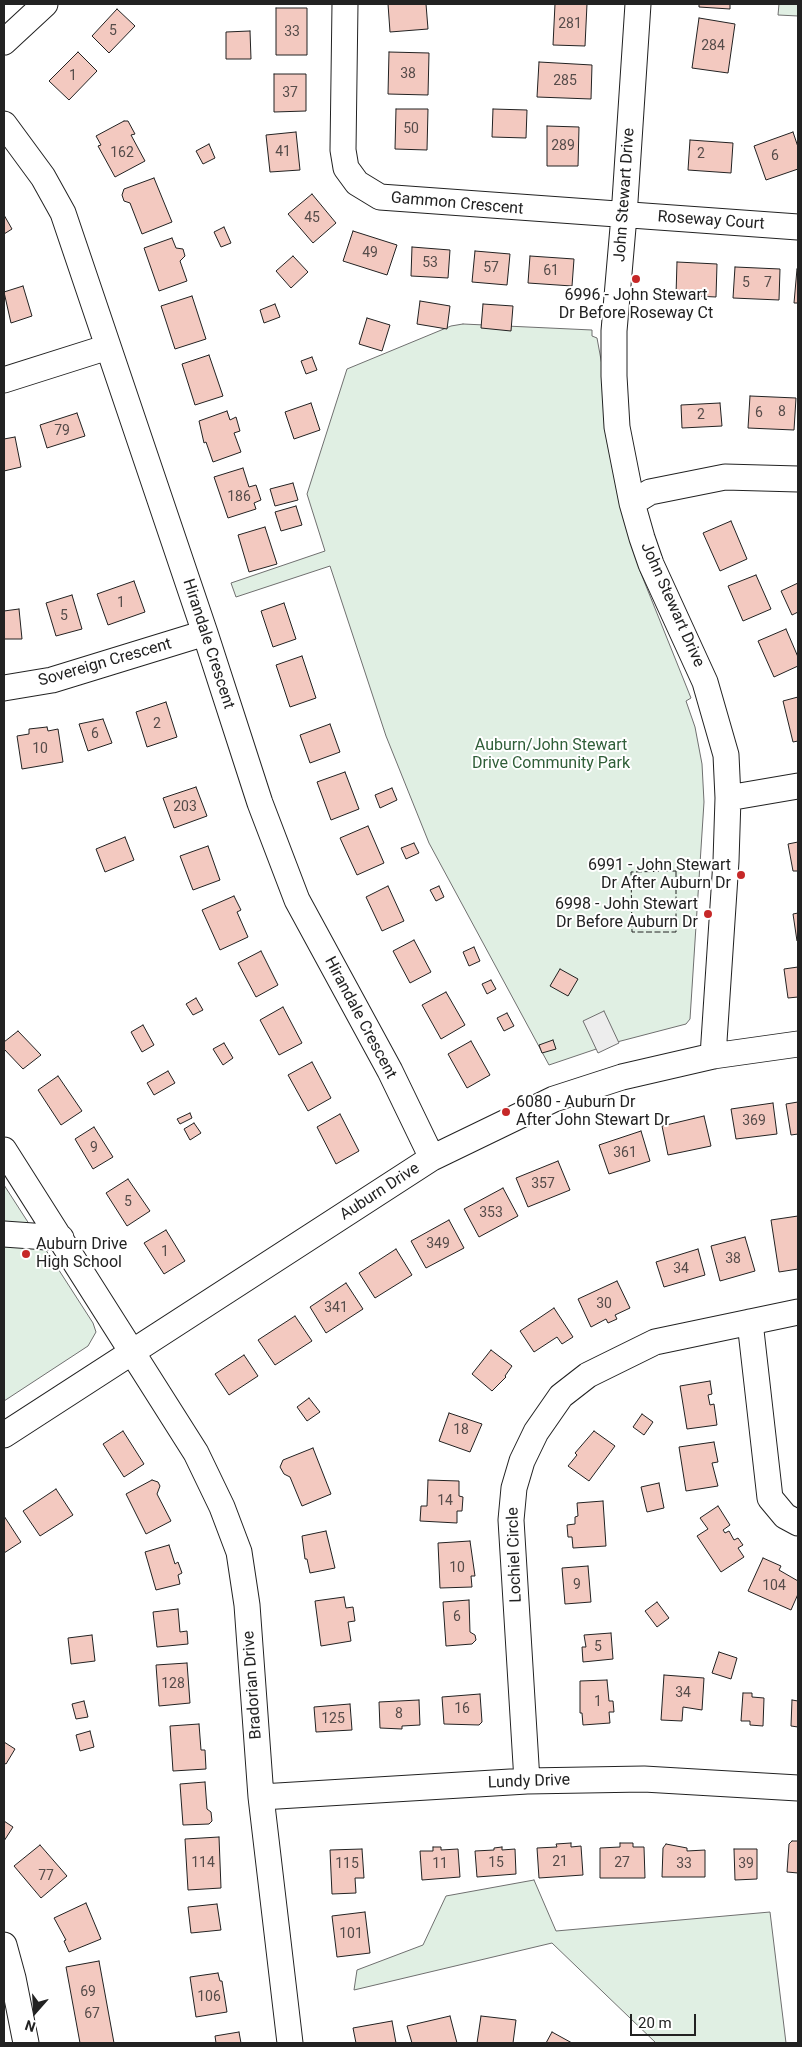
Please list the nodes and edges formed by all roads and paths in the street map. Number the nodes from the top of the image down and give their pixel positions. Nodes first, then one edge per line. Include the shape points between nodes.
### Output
1 (45, 4) edge
2 (345, 4) edge
3 (638, 4) edge
4 (4, 42) edge
5 (4, 124) edge
6 (624, 216) junction
7 (798, 227) edge
8 (108, 347) junction
9 (4, 380) edge
10 (798, 479) edge
11 (632, 503) junction
12 (205, 633) junction
13 (4, 688) edge
14 (798, 786) edge
15 (728, 798) junction
16 (798, 1044) edge
17 (713, 1056) junction
18 (4, 1150) edge
19 (432, 1158) junction
20 (4, 1234) edge
21 (61, 1238) junction
22 (798, 1312) edge
23 (750, 1322) junction
24 (131, 1353) junction
25 (4, 1435) edge
26 (798, 1523) edge
27 (526, 1781) junction
28 (798, 1788) edge
29 (261, 1797) junction
30 (4, 1945) edge
31 (26, 2043) edge
32 (290, 2043) edge

1 - 4 street
2 - 6 street, Gammon Crescent via 344,150 348,172 365,189 380,197 402,200
3 - 6 street, John Stewart Drive
5 - 8 street, Hirandale Crescent via 43,176 63,213
6 - 7 street, Roseway Court
6 - 11 street, John Stewart Drive via 614,331 614,376 617,427
8 - 9 street
8 - 12 street, Hirandale Crescent
10 - 11 street via 718,478 650,492
11 - 15 street, John Stewart Drive via 651,564 705,682 726,755
12 - 13 street, Sovereign Crescent via 52,680
12 - 19 street, Hirandale Crescent via 260,803 297,900 390,1070
14 - 15 street
15 - 17 street, John Stewart Drive
16 - 17 street, Auburn Drive
17 - 19 street, Auburn Drive via 622,1077 554,1099
18 - 21 street
19 - 24 street, Auburn Drive
20 - 21 street
21 - 24 street
22 - 23 street, Lochiel Circle
23 - 26 street via 770,1498 785,1516
23 - 27 street, Lochiel Circle via 655,1342 588,1375 561,1396 536,1432 514,1488 511,1520
24 - 25 street, Auburn Drive
24 - 29 street, Bradorian Drive via 196,1453 239,1552 247,1605
27 - 28 street, Lundy Drive via 644,1779
27 - 29 street, Lundy Drive
29 - 32 street, Bradorian Drive
30 - 31 street via 14,1978

